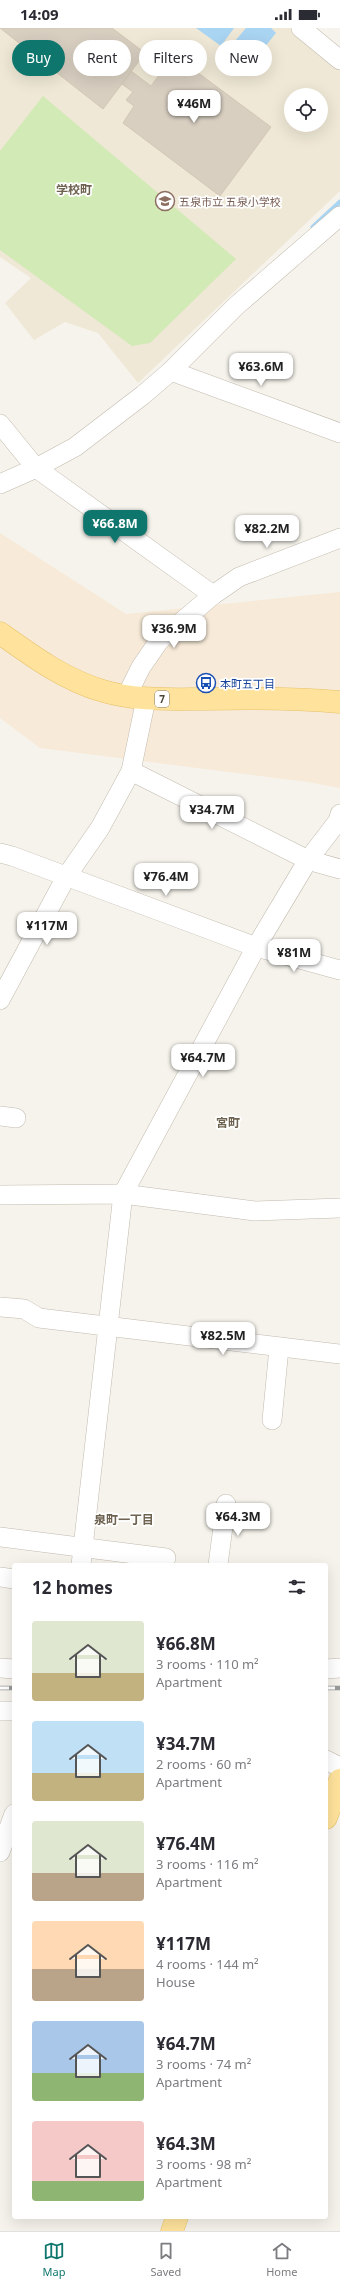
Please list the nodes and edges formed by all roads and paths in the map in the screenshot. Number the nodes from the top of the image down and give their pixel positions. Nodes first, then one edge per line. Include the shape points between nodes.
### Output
1 (301, 28) edge
2 (340, 60) edge
3 (340, 216) edge
4 (171, 371) junction
5 (0, 424) edge
6 (340, 433) edge
7 (36, 468) junction
8 (0, 484) edge
9 (340, 538) edge
10 (213, 595) junction
11 (0, 633) edge
12 (136, 698) junction
13 (340, 702) edge
14 (130, 771) junction
15 (340, 814) edge
16 (0, 853) edge
17 (308, 860) junction
18 (340, 869) edge
19 (66, 877) junction
20 (256, 947) junction
21 (340, 970) edge
22 (0, 1000) edge
23 (0, 1194) edge
24 (123, 1194) junction
25 (340, 1208) edge
26 (0, 1307) edge
27 (109, 1326) junction
28 (279, 1348) junction
29 (340, 1354) edge
30 (272, 1420) dead end
31 (226, 1504) dead end
32 (0, 1537) edge
33 (82, 1556) edge
34 (166, 1558) dead end
35 (218, 1563) edge
36 (0, 1577) edge
37 (12, 1579) edge
38 (0, 1668) edge
39 (340, 1668) edge
40 (12, 1669) edge
41 (328, 1669) edge
42 (0, 1711) edge
43 (12, 1711) edge
44 (328, 1761) edge
45 (340, 1767) edge
46 (340, 1780) edge
47 (328, 1813) edge
48 (12, 1819) edge
49 (0, 1852) edge
50 (176, 2219) edge
51 (172, 2231) edge

1 - 2 street
3 - 4 street via 236,306
4 - 6 street
4 - 7 street via 75,447
5 - 7 street
7 - 8 street
7 - 10 street
9 - 10 street via 239,577
10 - 12 street via 159,641 141,667
11 - 12 main road, 7 via 38,660 69,677 102,691
12 - 13 main road, 7 via 268,698
12 - 14 street
14 - 17 street
14 - 19 street via 100,828
15 - 17 street via 338,821
16 - 19 street
17 - 18 street
17 - 20 street
19 - 20 street
19 - 22 street
20 - 21 street
20 - 24 street
23 - 24 street
24 - 25 street via 255,1211
24 - 27 street
26 - 27 street via 24,1309 39,1318
27 - 28 street
27 - 33 street
28 - 29 street
28 - 30 street
31 - 35 street
32 - 33 street
33 - 34 street
36 - 37 street
38 - 40 street
39 - 41 street
42 - 43 street
44 - 45 street
46 - 47 main road
48 - 49 street
50 - 51 main road

